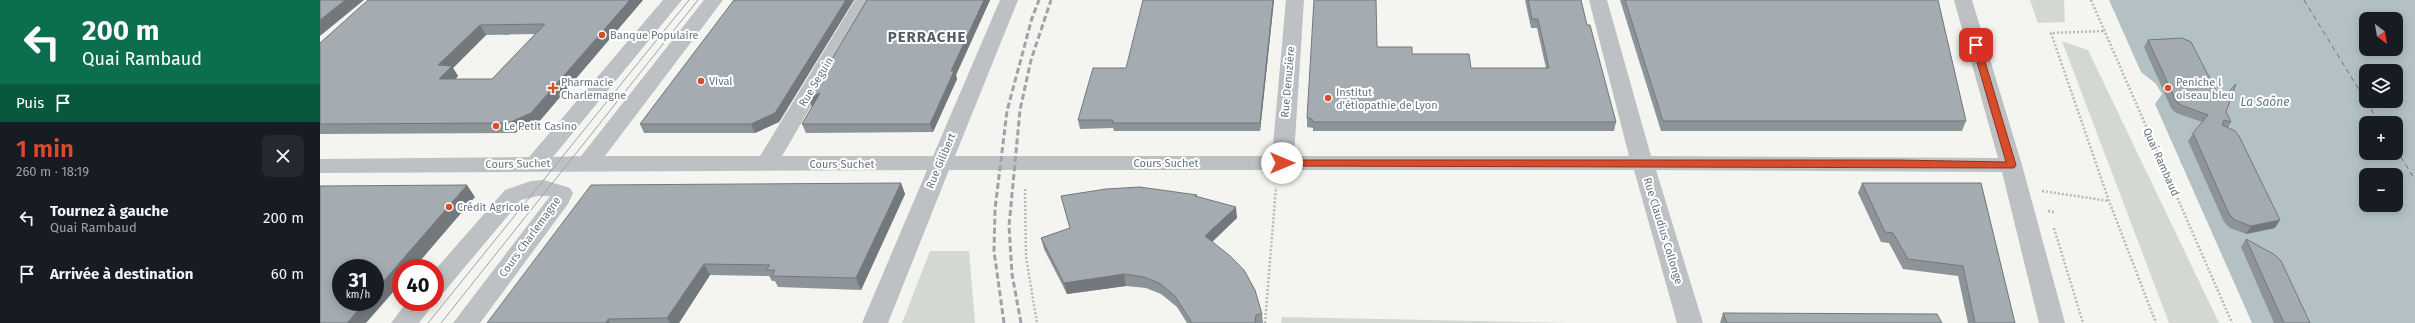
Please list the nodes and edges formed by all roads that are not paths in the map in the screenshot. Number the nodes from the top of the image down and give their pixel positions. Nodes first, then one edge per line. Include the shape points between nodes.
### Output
1 (673, 0) edge
2 (714, 0) edge
3 (864, 0) edge
4 (1009, 0) edge
5 (1295, 0) edge
6 (1598, 0) edge
7 (1962, 0) edge
8 (767, 163) junction
9 (1282, 163) junction
10 (1643, 163) junction
11 (535, 164) junction
12 (587, 164) junction
13 (940, 164) junction
14 (320, 166) edge
15 (2014, 176) junction
16 (444, 276) edge
17 (414, 311) edge
18 (404, 323) edge
19 (466, 323) edge
20 (875, 323) edge
21 (1690, 323) edge
22 (2052, 323) edge

1 - 11 street
2 - 12 street
3 - 8 street, Rue Seguin
4 - 13 street, Rue Gilibert
5 - 9 street, Rue Denuzière
6 - 10 street, Rue Claudius Collonge
7 - 15 street
8 - 12 street, Cours Suchet
8 - 13 street, Cours Suchet
9 - 10 street, Cours Suchet
9 - 13 street, Cours Suchet
10 - 15 street, Cours Suchet
10 - 21 street, Rue Claudius Collonge
11 - 12 street, Cours Suchet
11 - 14 street, Cours Suchet
13 - 20 street, Rue Gilibert
15 - 22 street
16 - 19 street, Cours Charlemagne via 513,195 530,188 555,188 562,192 560,199
17 - 18 street

